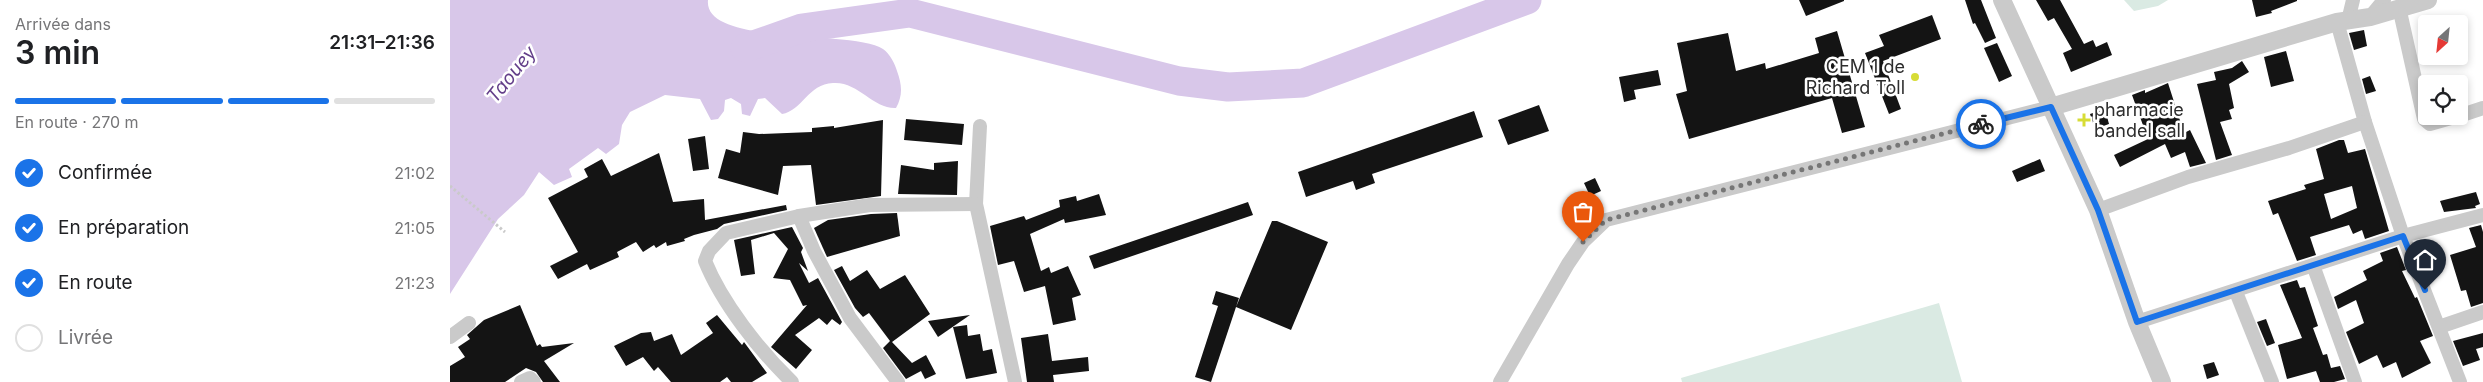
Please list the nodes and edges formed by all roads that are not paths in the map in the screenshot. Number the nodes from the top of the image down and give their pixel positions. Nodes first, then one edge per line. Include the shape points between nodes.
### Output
1 (2002, 0) edge
2 (2353, 0) edge
3 (2428, 0) edge
4 (2392, 3) edge
5 (2343, 21) junction
6 (2418, 97) edge
7 (2051, 107) junction
8 (2483, 108) edge
9 (2468, 113) edge
10 (2365, 122) junction
11 (980, 126) dead end
12 (976, 204) junction
13 (2098, 210) junction
14 (2483, 215) edge
15 (799, 216) junction
16 (2403, 236) junction
17 (2313, 265) junction
18 (2236, 292) junction
19 (2483, 312) edge
20 (2137, 322) junction
21 (469, 323) dead end
22 (2439, 327) junction
23 (450, 337) edge
24 (521, 382) edge
25 (534, 382) edge
26 (792, 382) edge
27 (898, 382) edge
28 (1015, 382) edge
29 (1500, 382) edge
30 (2162, 382) edge
31 (2272, 382) edge
32 (2355, 382) edge
33 (2460, 382) edge

1 - 7 street
2 - 5 street
3 - 4 street
4 - 5 street via 2370,17
4 - 6 street
5 - 7 street
5 - 10 street
7 - 13 street
7 - 29 street via 1606,220 1583,242 1568,264
8 - 9 street
10 - 13 street via 2188,177
10 - 16 street
11 - 12 street
12 - 15 street via 870,205
12 - 28 street
13 - 20 street
14 - 16 street
15 - 26 street via 726,233 709,251 705,261 739,319
15 - 27 street via 850,318
16 - 17 street
16 - 22 street
17 - 18 street
17 - 32 street
18 - 20 street
18 - 31 street
19 - 22 street
20 - 30 street
21 - 23 street
22 - 33 street
24 - 25 street via 530,378

